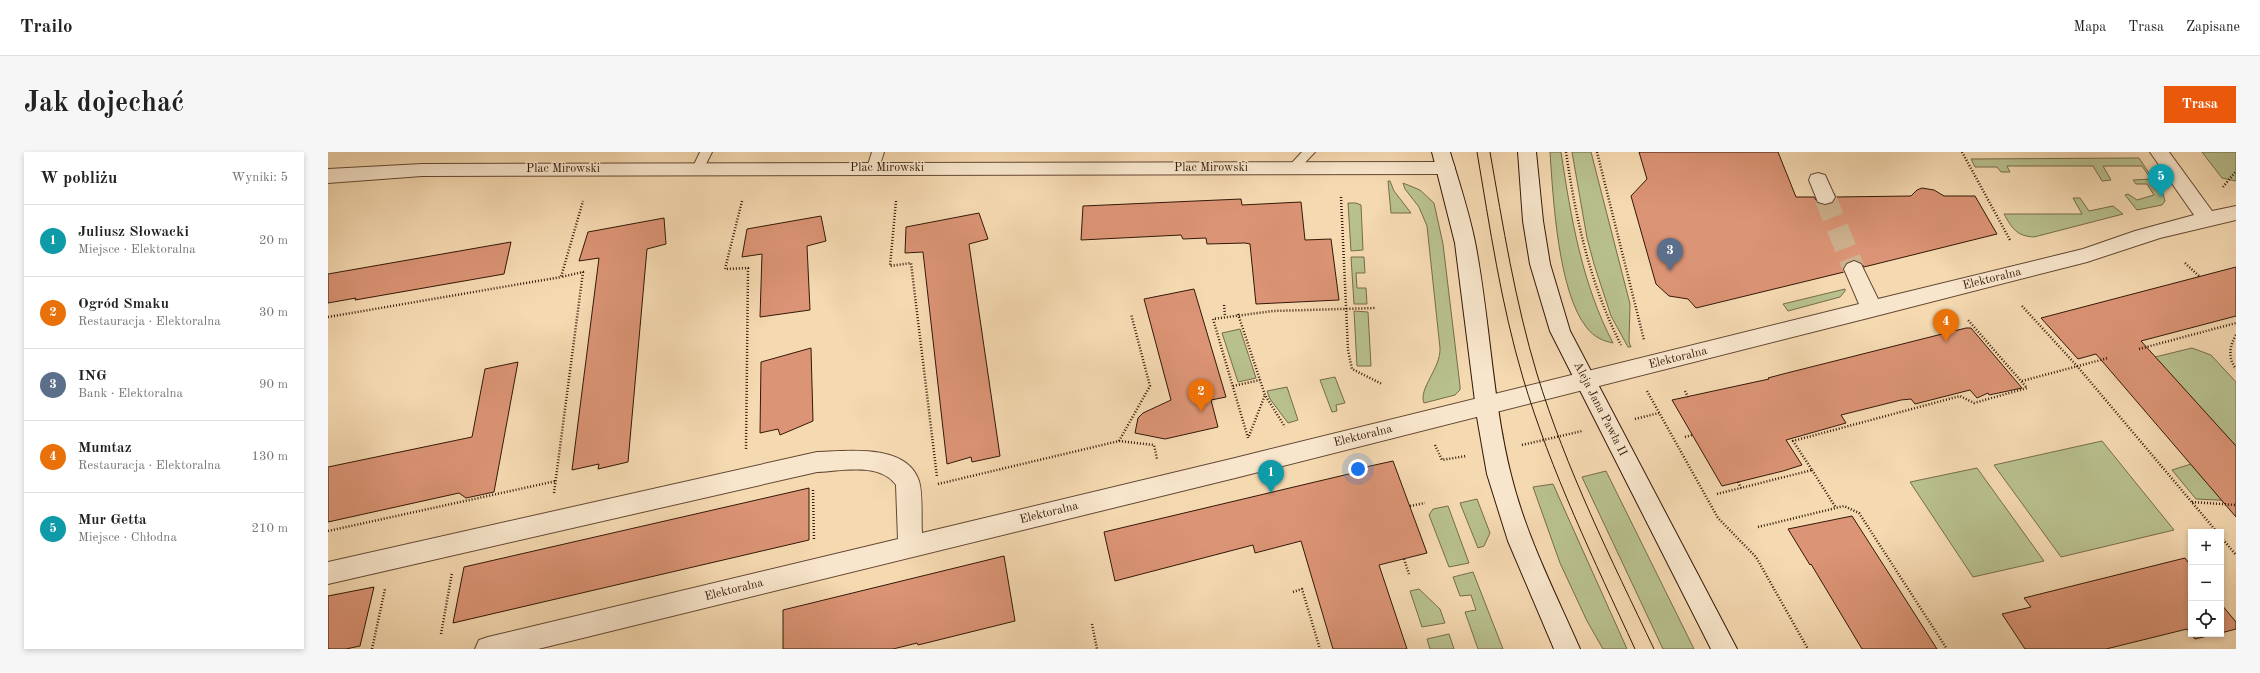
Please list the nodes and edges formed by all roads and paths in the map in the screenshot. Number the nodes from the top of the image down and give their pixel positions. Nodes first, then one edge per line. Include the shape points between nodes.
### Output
1 (706, 152) edge
2 (1309, 152) edge
3 (1528, 152) edge
4 (1566, 152) edge
5 (1597, 152) edge
6 (1962, 152) edge
7 (2159, 152) edge
8 (875, 160) edge
9 (1443, 160) edge
10 (1293, 168) junction
11 (698, 169) junction
12 (2236, 171) edge
13 (328, 176) edge
14 (1818, 180) dead end
15 (2224, 187) dead end
16 (1341, 197) dead end
17 (1825, 197) tunnel mouth
18 (583, 201) dead end
19 (742, 201) dead end
20 (896, 201) dead end
21 (2236, 213) edge
22 (2206, 218) junction
23 (2010, 240) dead end
24 (2186, 263) dead end
25 (1854, 269) tunnel mouth
26 (561, 277) junction
27 (2200, 277) dead end
28 (1224, 305) dead end
29 (2022, 306) dead end
30 (1346, 308) junction
31 (1376, 308) dead end
32 (1872, 309) junction
33 (1131, 314) dead end
34 (1238, 314) junction
35 (1225, 316) junction
36 (328, 317) edge
37 (1968, 320) dead end
38 (2236, 323) edge
39 (2236, 335) edge
40 (1645, 342) dead end
41 (1622, 347) dead end
42 (2139, 349) dead end
43 (2108, 358) dead end
44 (2078, 366) junction
45 (2236, 369) edge
46 (1260, 380) junction
47 (1585, 381) junction
48 (2022, 382) junction
49 (1382, 384) dead end
50 (1233, 386) junction
51 (1644, 386) dead end
52 (1685, 391) dead end
53 (1265, 395) junction
54 (1688, 397) dead end
55 (1488, 405) junction
56 (1659, 413) junction
57 (1630, 420) dead end
58 (1587, 430) dead end
59 (1287, 431) dead end
60 (1692, 435) dead end
61 (1685, 437) dead end
62 (1118, 441) junction
63 (1434, 441) dead end
64 (1520, 446) dead end
65 (1459, 457) dead end
66 (1158, 462) dead end
67 (1812, 470) junction
68 (746, 478) junction
69 (556, 481) junction
70 (1738, 482) dead end
71 (938, 484) junction
72 (1741, 488) junction
73 (908, 490) junction
74 (1717, 494) dead end
75 (2191, 502) junction
76 (1425, 503) dead end
77 (2236, 505) edge
78 (1410, 506) dead end
79 (1836, 508) junction
80 (551, 522) junction
81 (1758, 527) dead end
82 (2214, 529) edge
83 (328, 532) edge
84 (2224, 541) edge
85 (458, 544) junction
86 (910, 547) junction
87 (2236, 555) edge
88 (392, 559) junction
89 (1404, 559) dead end
90 (328, 573) edge
91 (1409, 574) dead end
92 (1292, 592) dead end
93 (1092, 624) dead end
94 (441, 634) dead end
95 (372, 649) edge
96 (488, 649) edge
97 (1097, 649) edge
98 (1320, 649) edge
99 (1567, 649) edge
100 (1724, 649) edge
101 (1808, 649) edge
102 (1947, 649) edge

1 - 11 lane
2 - 10 lane
3 - 47 street, Aleja Jana Pawła II via 1532,228 1542,280 1560,331
4 - 41 path via 1588,265 1603,312
5 - 40 path
6 - 23 path
7 - 22 street
8 - 10 street, Plac Mirowski
8 - 11 street, Plac Mirowski
9 - 10 street, Plac Mirowski
9 - 55 street via 1465,244
11 - 13 street, Plac Mirowski via 422,170
12 - 15 path
14 - 17 street
16 - 30 path
18 - 26 path
19 - 68 path via 725,269 748,268
20 - 71 path via 890,266 911,263
21 - 22 street, Elektoralna
22 - 32 street, Elektoralna via 2124,240 2087,255
24 - 27 path
25 - 32 street
26 - 36 path
26 - 69 path via 583,272
28 - 35 path
29 - 44 path
30 - 31 path
30 - 34 path
30 - 49 path via 1348,350 1352,368
32 - 47 street, Elektoralna
33 - 62 path via 1150,386
34 - 35 path
34 - 46 path
35 - 50 path via 1213,319
37 - 48 path
38 - 42 path
39 - 45 path via 2230,345 2231,364
43 - 44 path
44 - 48 path
44 - 75 path
46 - 50 path
46 - 53 path
47 - 55 street, Elektoralna
47 - 100 street, Aleja Jana Pawła II
48 - 67 path via 2027,388 1974,403 1960,396 1793,441
50 - 53 path via 1249,441 1249,432
51 - 56 path
52 - 54 path
53 - 59 path
55 - 86 street, Elektoralna
55 - 99 street via 1494,450 1507,501
56 - 57 path
56 - 101 path via 1718,518 1756,557
58 - 64 path
60 - 61 path
62 - 66 path via 1154,445
62 - 71 path
63 - 65 path via 1442,460
67 - 72 path
67 - 79 path
68 - 73 street via 817,462 865,461 890,465 903,473 908,482
68 - 80 street
69 - 80 path
69 - 83 path
70 - 72 path
71 - 73 path
72 - 74 path
73 - 86 street
75 - 77 path
75 - 82 path
76 - 78 path
79 - 81 path
79 - 102 path via 1844,506 1859,513
80 - 85 street
84 - 87 path
85 - 88 street
85 - 94 path
86 - 96 street, Elektoralna
88 - 90 street
88 - 95 path
89 - 91 path
92 - 98 path via 1302,589
93 - 97 path

